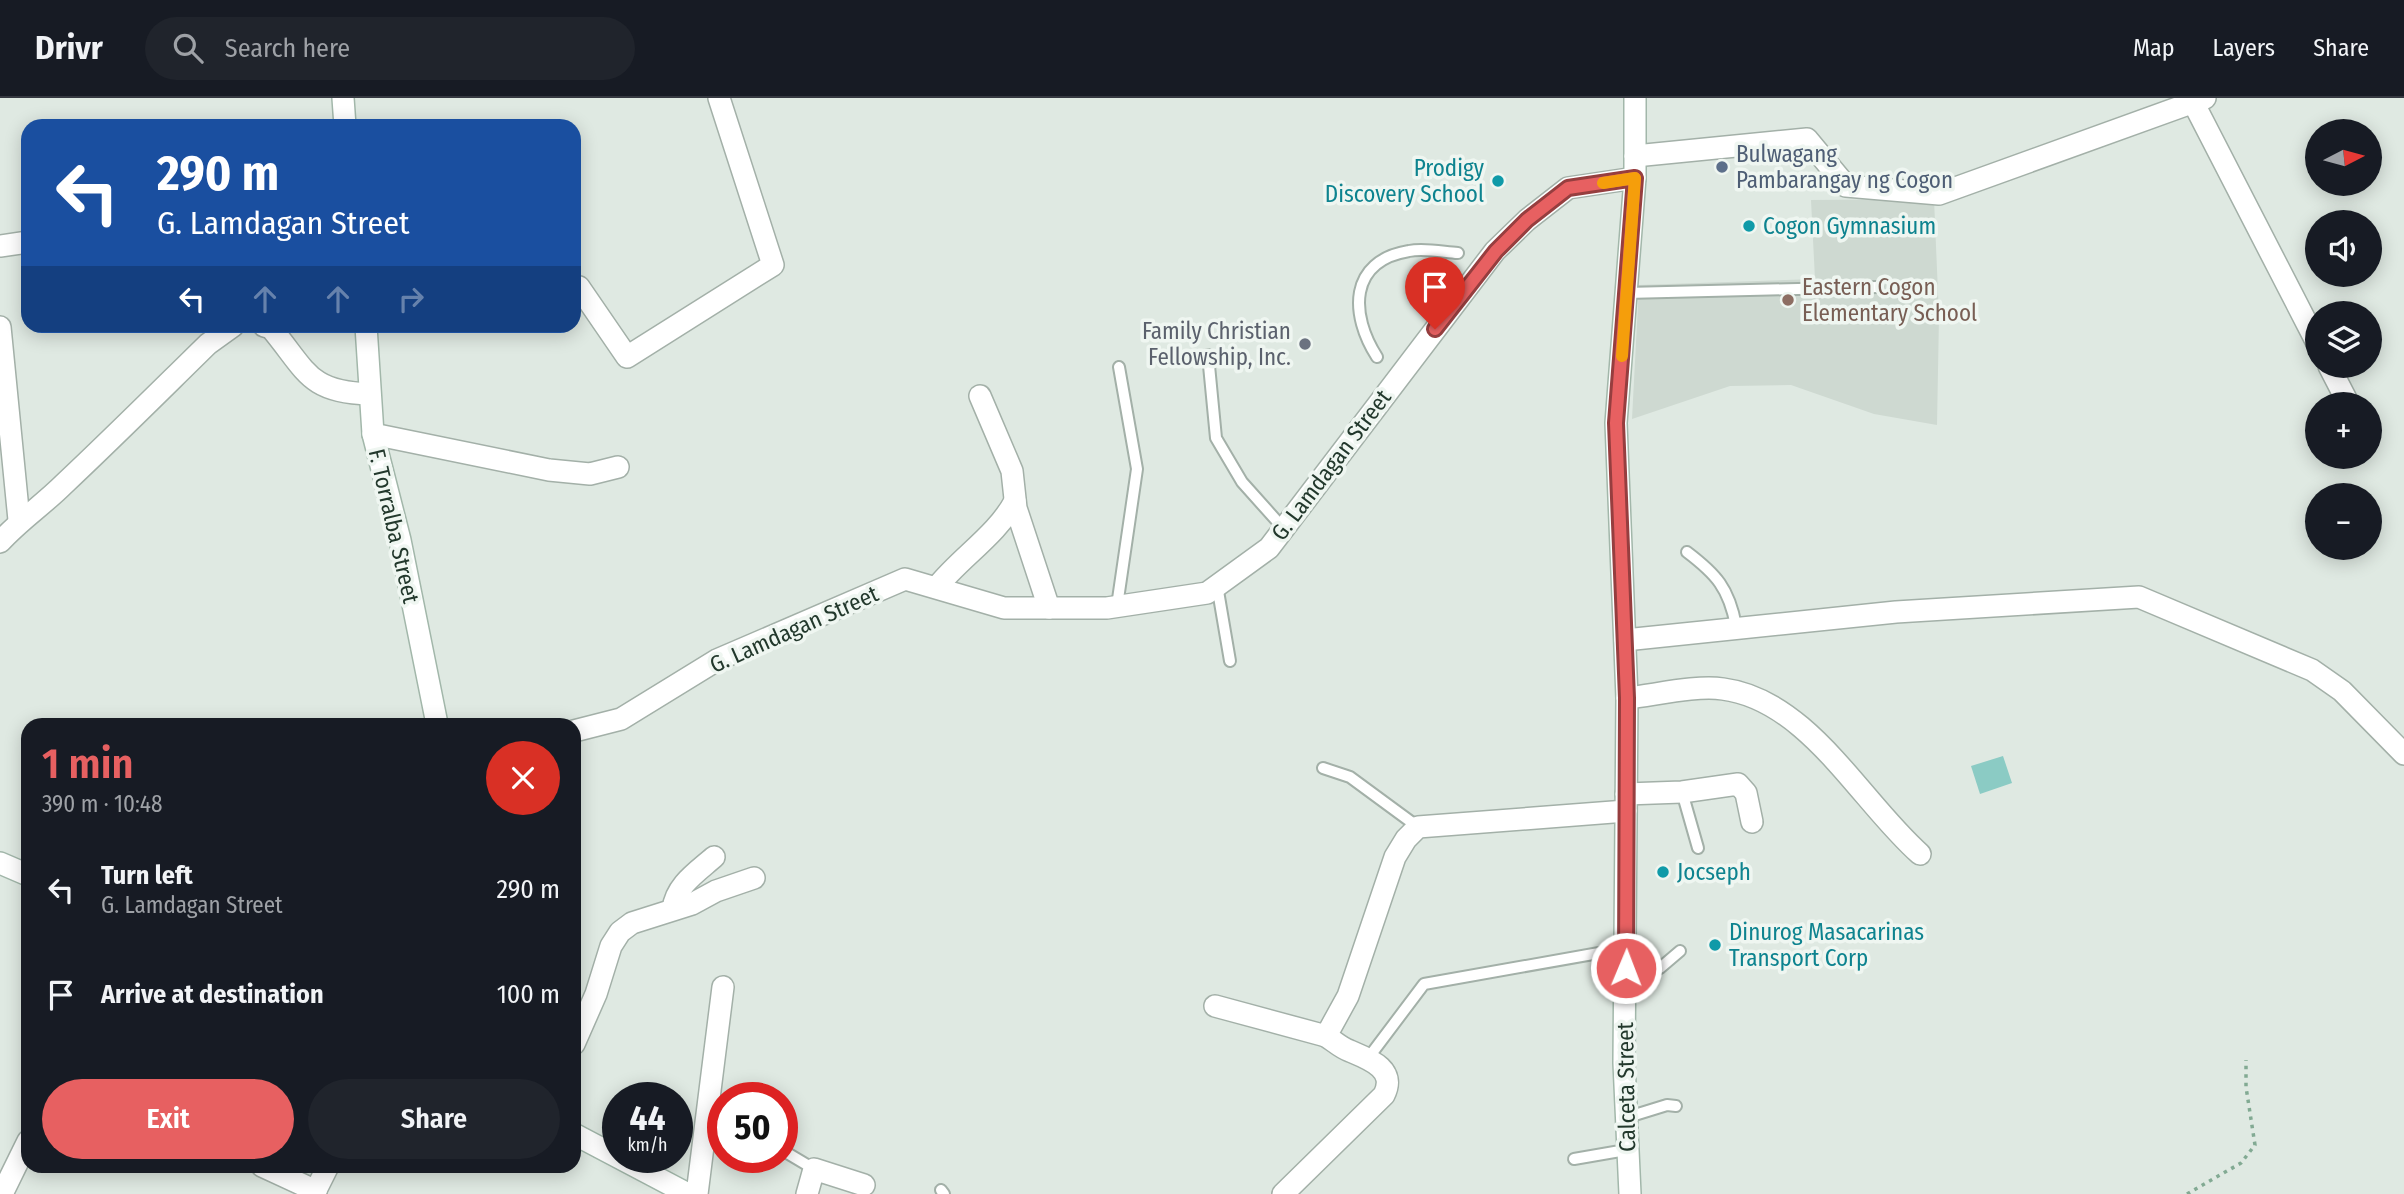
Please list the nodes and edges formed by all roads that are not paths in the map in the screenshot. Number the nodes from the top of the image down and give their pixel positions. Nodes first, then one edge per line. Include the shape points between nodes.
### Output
1 (343, 98) edge
2 (719, 98) edge
3 (1635, 98) edge
4 (2199, 100) edge
5 (344, 119) edge
6 (1635, 156) junction
7 (1635, 178) junction
8 (21, 243) edge
9 (0, 246) edge
10 (1458, 253) dead end
11 (1878, 287) dead end
12 (581, 290) edge
13 (1626, 293) junction
14 (2305, 318) edge
15 (0, 327) edge
16 (223, 333) edge
17 (275, 333) edge
18 (366, 333) edge
19 (1208, 355) dead end
20 (1377, 357) dead end
21 (1119, 367) dead end
22 (369, 394) junction
23 (979, 396) dead end
24 (373, 434) junction
25 (618, 467) dead end
26 (1016, 501) junction
27 (19, 520) junction
28 (1284, 529) junction
29 (0, 542) edge
30 (1687, 552) dead end
31 (1217, 586) junction
32 (937, 587) junction
33 (1117, 606) junction
34 (1049, 608) junction
35 (1736, 626) junction
36 (1625, 640) junction
37 (1230, 661) dead end
38 (1627, 698) junction
39 (436, 718) edge
40 (581, 729) edge
41 (2404, 754) edge
42 (1323, 768) dead end
43 (1682, 792) junction
44 (1626, 802) junction
45 (1752, 822) dead end
46 (1419, 827) junction
47 (1698, 848) dead end
48 (1920, 854) dead end
49 (0, 863) edge
50 (21, 872) edge
51 (754, 878) dead end
52 (716, 891) junction
53 (673, 909) junction
54 (1627, 948) junction
55 (1680, 951) dead end
56 (723, 987) dead end
57 (1626, 987) junction
58 (1215, 1006) dead end
59 (581, 1028) edge
60 (1326, 1036) junction
61 (1369, 1057) junction
62 (1676, 1106) dead end
63 (1625, 1118) junction
64 (581, 1138) edge
65 (1626, 1150) junction
66 (21, 1155) edge
67 (1574, 1159) dead end
68 (798, 1160) edge
69 (814, 1169) junction
70 (276, 1173) edge
71 (325, 1173) edge
72 (864, 1185) dead end
73 (315, 1193) edge
74 (2, 1194) edge
75 (688, 1194) edge
76 (697, 1194) edge
77 (807, 1194) edge
78 (1283, 1194) edge
79 (1630, 1194) edge

1 - 5 street
2 - 12 street via 773,265 627,357
3 - 6 street, Calceta Street
4 - 6 street via 1939,194 1846,186 1807,139
4 - 14 street
6 - 7 street, Calceta Street
7 - 13 street, Calceta Street
7 - 28 street, G. Lamdagan Street via 1568,188 1527,220 1487,262
8 - 9 street
10 - 20 lane via 1411,250 1390,255 1368,273 1361,283 1358,307 1365,338
11 - 13 lane
13 - 36 street, Calceta Street via 1616,423
15 - 27 street
16 - 27 street via 43,505
17 - 22 street via 314,383 341,393
18 - 22 street, F. Torralba Street
19 - 28 lane via 1216,438 1242,482
21 - 33 lane via 1138,469
22 - 24 street, F. Torralba Street
23 - 26 street via 1012,471
24 - 25 street via 549,470 590,474
24 - 39 street, F. Torralba Street
26 - 32 street
26 - 34 street
27 - 29 street
28 - 31 street, G. Lamdagan Street via 1269,548
30 - 35 lane via 1717,575
31 - 33 street, G. Lamdagan Street via 1207,593
31 - 37 lane
32 - 34 street, G. Lamdagan Street via 1004,608
32 - 40 street, G. Lamdagan Street via 905,579 718,660 621,719
33 - 34 street, G. Lamdagan Street
35 - 36 street
35 - 41 street via 2140,597 2312,670 2342,691
36 - 38 street, Calceta Street
38 - 44 street, Calceta Street
38 - 48 street via 1719,688 1744,693 1784,714 1820,744 1890,828
42 - 46 lane via 1350,777
43 - 44 street
43 - 45 street via 1738,784 1746,793
43 - 47 lane
44 - 46 street
44 - 54 street, Calceta Street
46 - 60 street via 1395,857 1348,996
49 - 50 street
51 - 52 street
52 - 53 street
52 - 53 street via 715,853 685,882 674,897
53 - 59 street via 620,932
54 - 57 street, Calceta Street
54 - 61 lane via 1424,985
55 - 57 lane
56 - 76 street
57 - 63 street, Calceta Street
58 - 60 street
60 - 61 street
61 - 78 street via 1388,1076 1390,1084 1384,1095
62 - 63 lane
63 - 65 street, Calceta Street
64 - 75 street
65 - 67 lane
65 - 79 street, Calceta Street
66 - 74 street
68 - 69 lane
69 - 72 street
69 - 77 street
70 - 73 street
71 - 73 street

